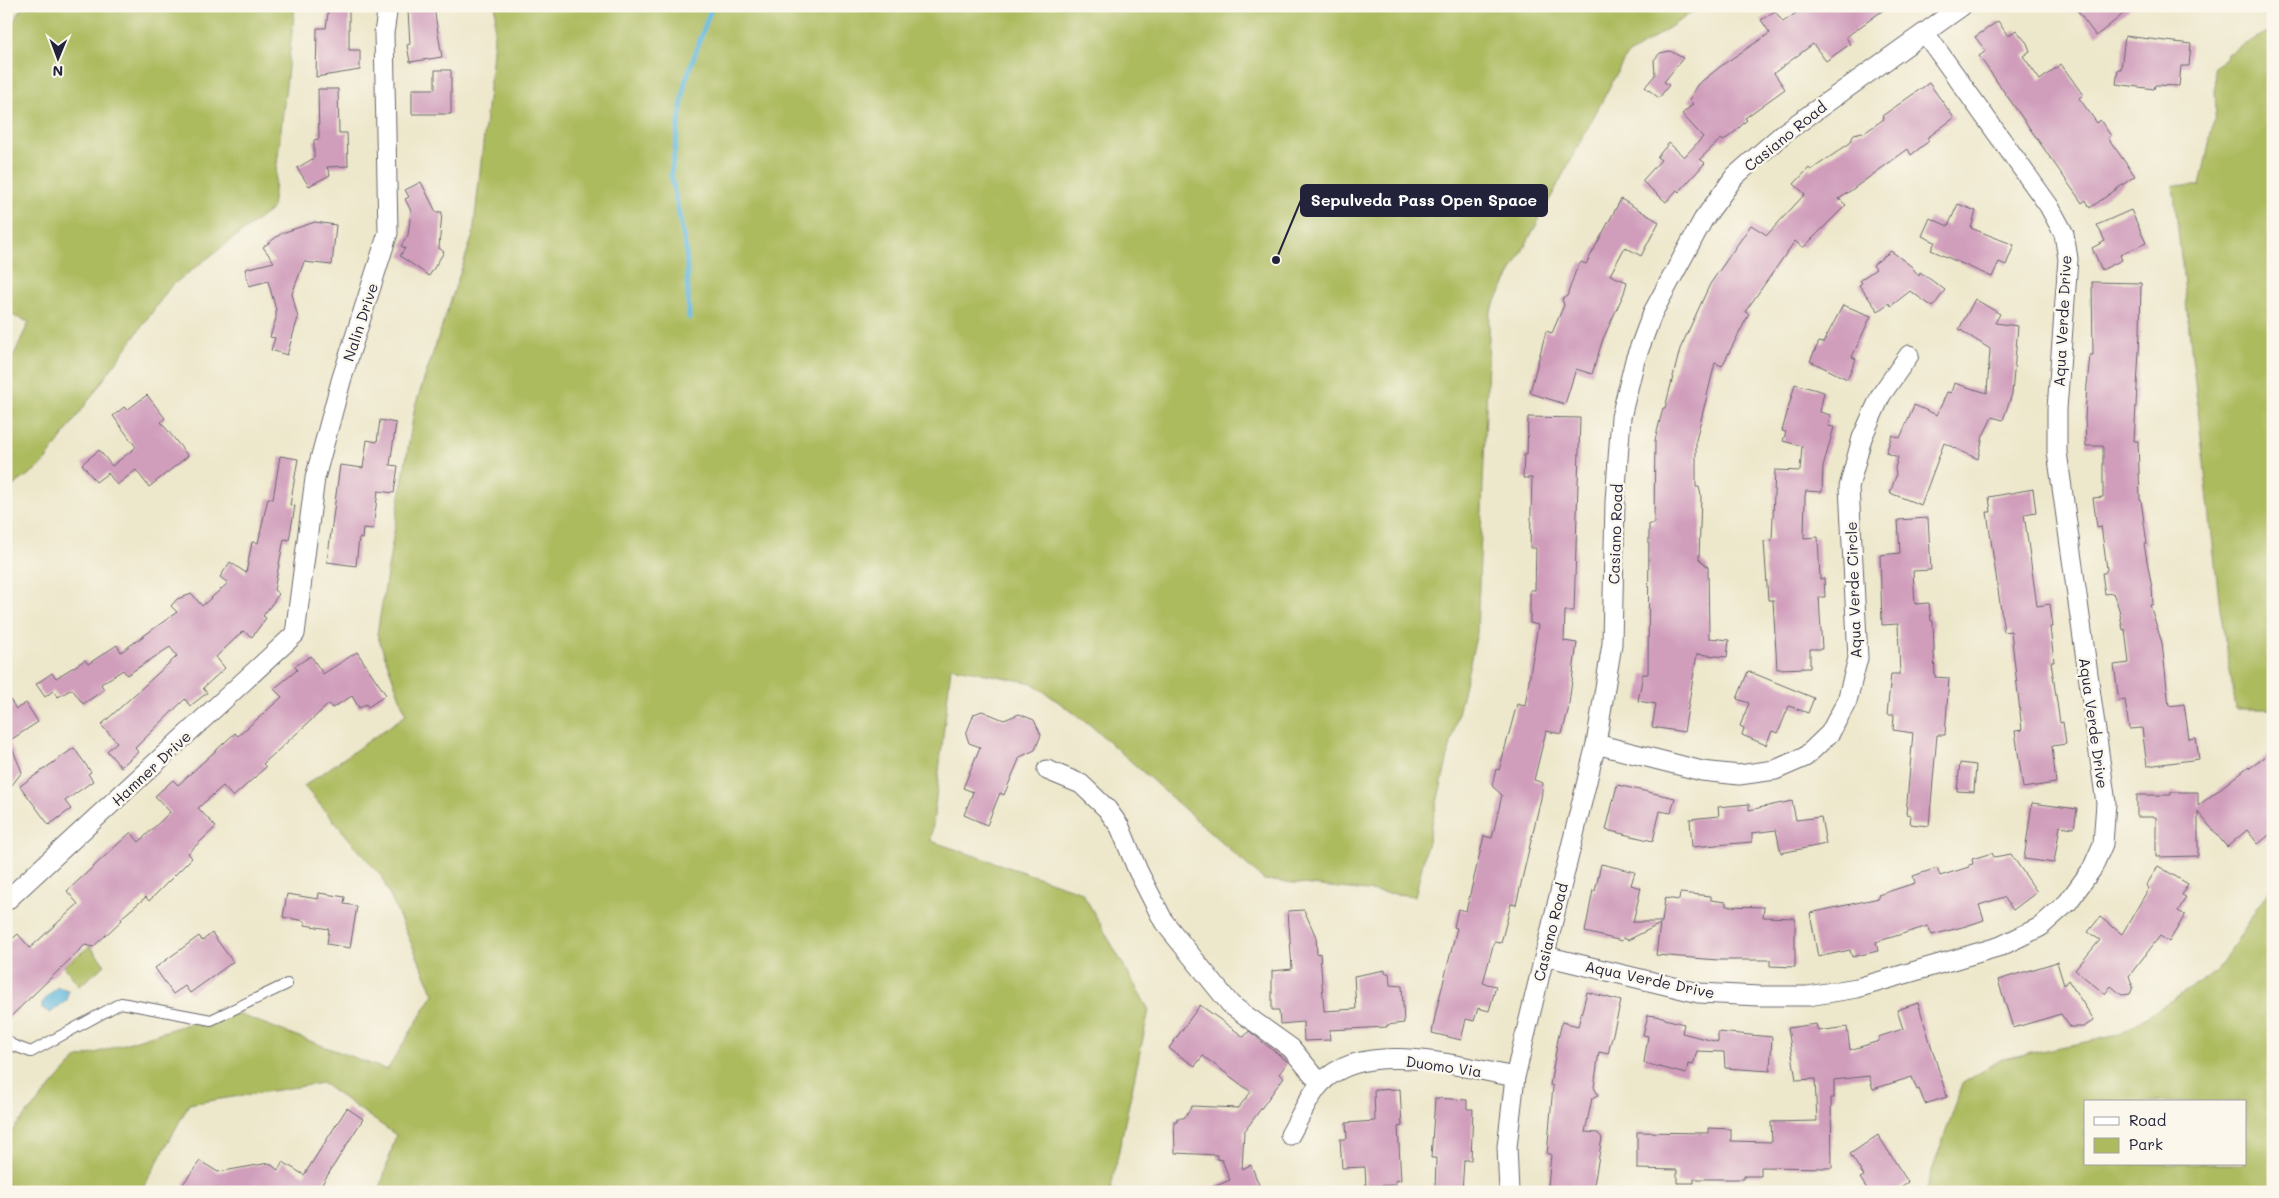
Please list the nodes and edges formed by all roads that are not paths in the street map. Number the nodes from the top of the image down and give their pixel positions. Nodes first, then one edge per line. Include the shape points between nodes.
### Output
1 (388, 6) edge
2 (1962, 6) edge
3 (1925, 33) junction
4 (1909, 355) dead end
5 (295, 634) joint
6 (1596, 744) junction
7 (1047, 770) dead end
8 (6, 901) edge
9 (1545, 956) junction
10 (287, 984) dead end
11 (6, 1040) edge
12 (1515, 1077) junction
13 (1320, 1083) junction
14 (1290, 1135) dead end
15 (1509, 1192) edge

1 - 5 street, Nalin Drive via 384,33 388,233 341,381 315,478
2 - 3 street, Casiano Road
3 - 6 street, Casiano Road via 1784,132 1735,176 1703,220 1653,312 1621,416 1615,501 1612,644
3 - 9 street, Aqua Verde Drive via 2049,206 2064,234 2068,259 2057,452 2104,794 2103,844 2092,870 2068,902 2040,927 2002,946 1857,988 1808,996 1699,993
4 - 6 street, Aqua Verde Circle via 1881,395 1862,438 1850,487 1858,658 1848,701 1830,734 1805,757 1774,770 1739,775 1702,771
5 - 8 street, Hamner Drive
6 - 9 street, Casiano Road
7 - 13 street via 1081,784 1107,809 1120,827 1164,922 1231,1006 1291,1048
9 - 12 street, Casiano Road
10 - 11 lane via 212,1020 121,1003 31,1052
12 - 13 street, Duomo Via via 1420,1060 1377,1059 1344,1066
12 - 15 street, Casiano Road via 1507,1147
13 - 14 street, Duomo Via

